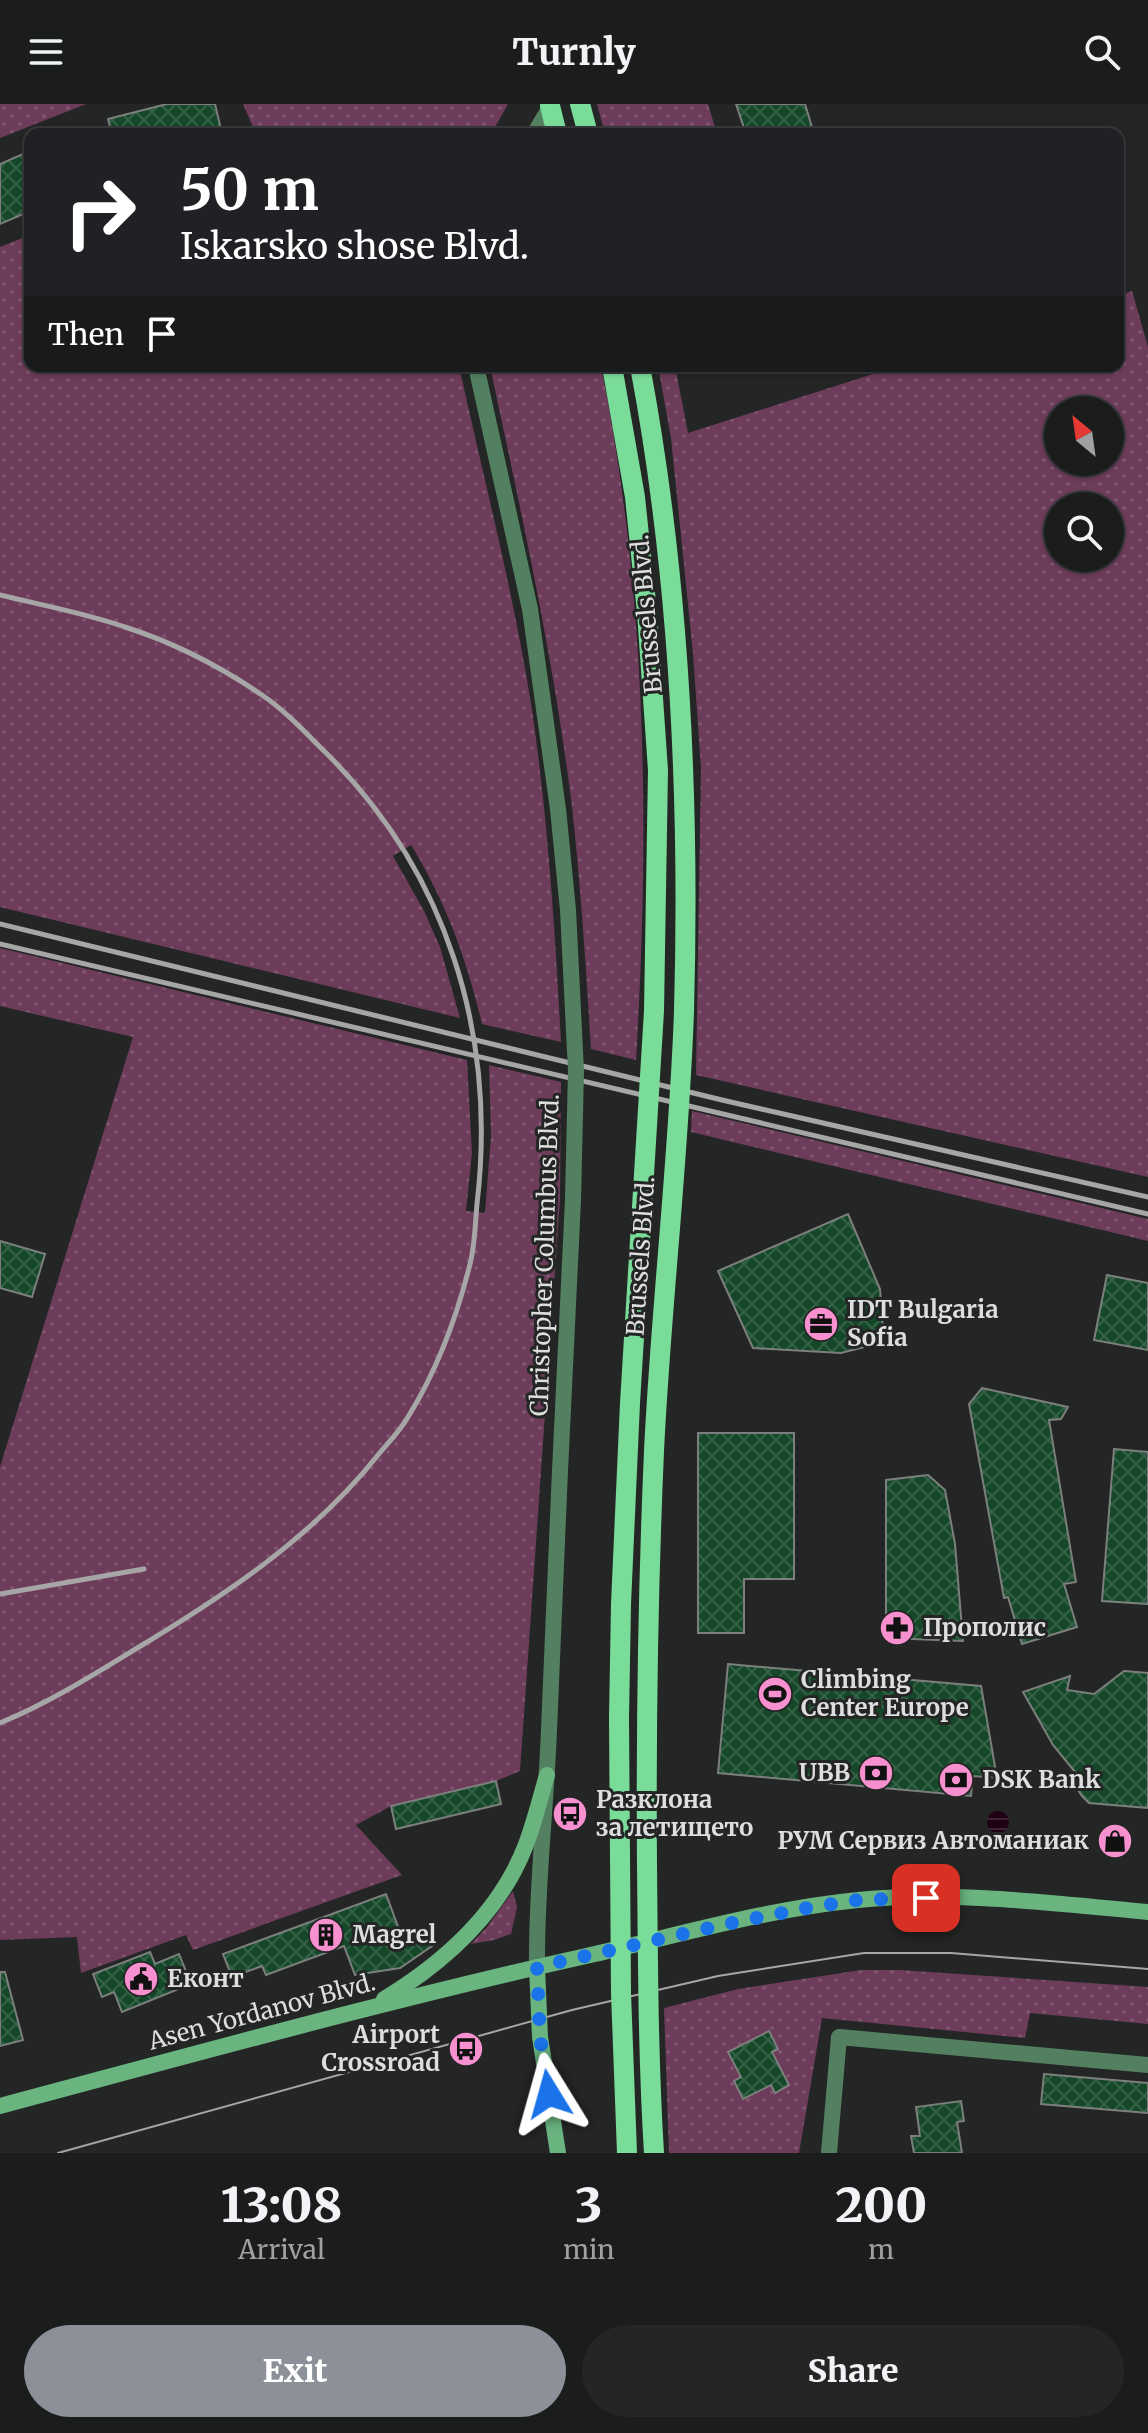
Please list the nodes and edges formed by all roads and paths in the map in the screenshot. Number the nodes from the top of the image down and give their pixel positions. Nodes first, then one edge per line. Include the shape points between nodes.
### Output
1 (550, 104) edge
2 (580, 104) edge
3 (537, 128) edge
4 (556, 128) edge
5 (586, 128) edge
6 (477, 372) edge
7 (613, 372) edge
8 (641, 372) edge
9 (547, 1775) junction
10 (1148, 1912) edge
11 (537, 1967) junction
12 (366, 2009) junction
13 (1148, 2065) edge
14 (0, 2106) edge
15 (558, 2153) edge
16 (627, 2153) edge
17 (654, 2153) edge
18 (829, 2153) edge

1 - 3 street
1 - 4 main road, bridge
2 - 5 main road
6 - 9 street, Christopher Columbus Blvd., bridge via 530,609 558,809 576,1071
7 - 16 main road, Brussels Blvd., bridge via 635,497 658,770 654,1011 621,1604 621,1978
8 - 17 main road, Brussels Blvd., bridge via 676,619 685,770 684,1013 648,1605 648,1973
9 - 11 street, Christopher Columbus Blvd.
9 - 12 main road via 525,1848 480,1920 420,1977
10 - 11 main road, Asen Yordanov Blvd. via 994,1898 858,1900
11 - 12 main road, Asen Yordanov Blvd.
11 - 15 main road, Christopher Columbus Blvd. via 540,2037
12 - 14 main road, Asen Yordanov Blvd.
13 - 18 street via 839,2037

